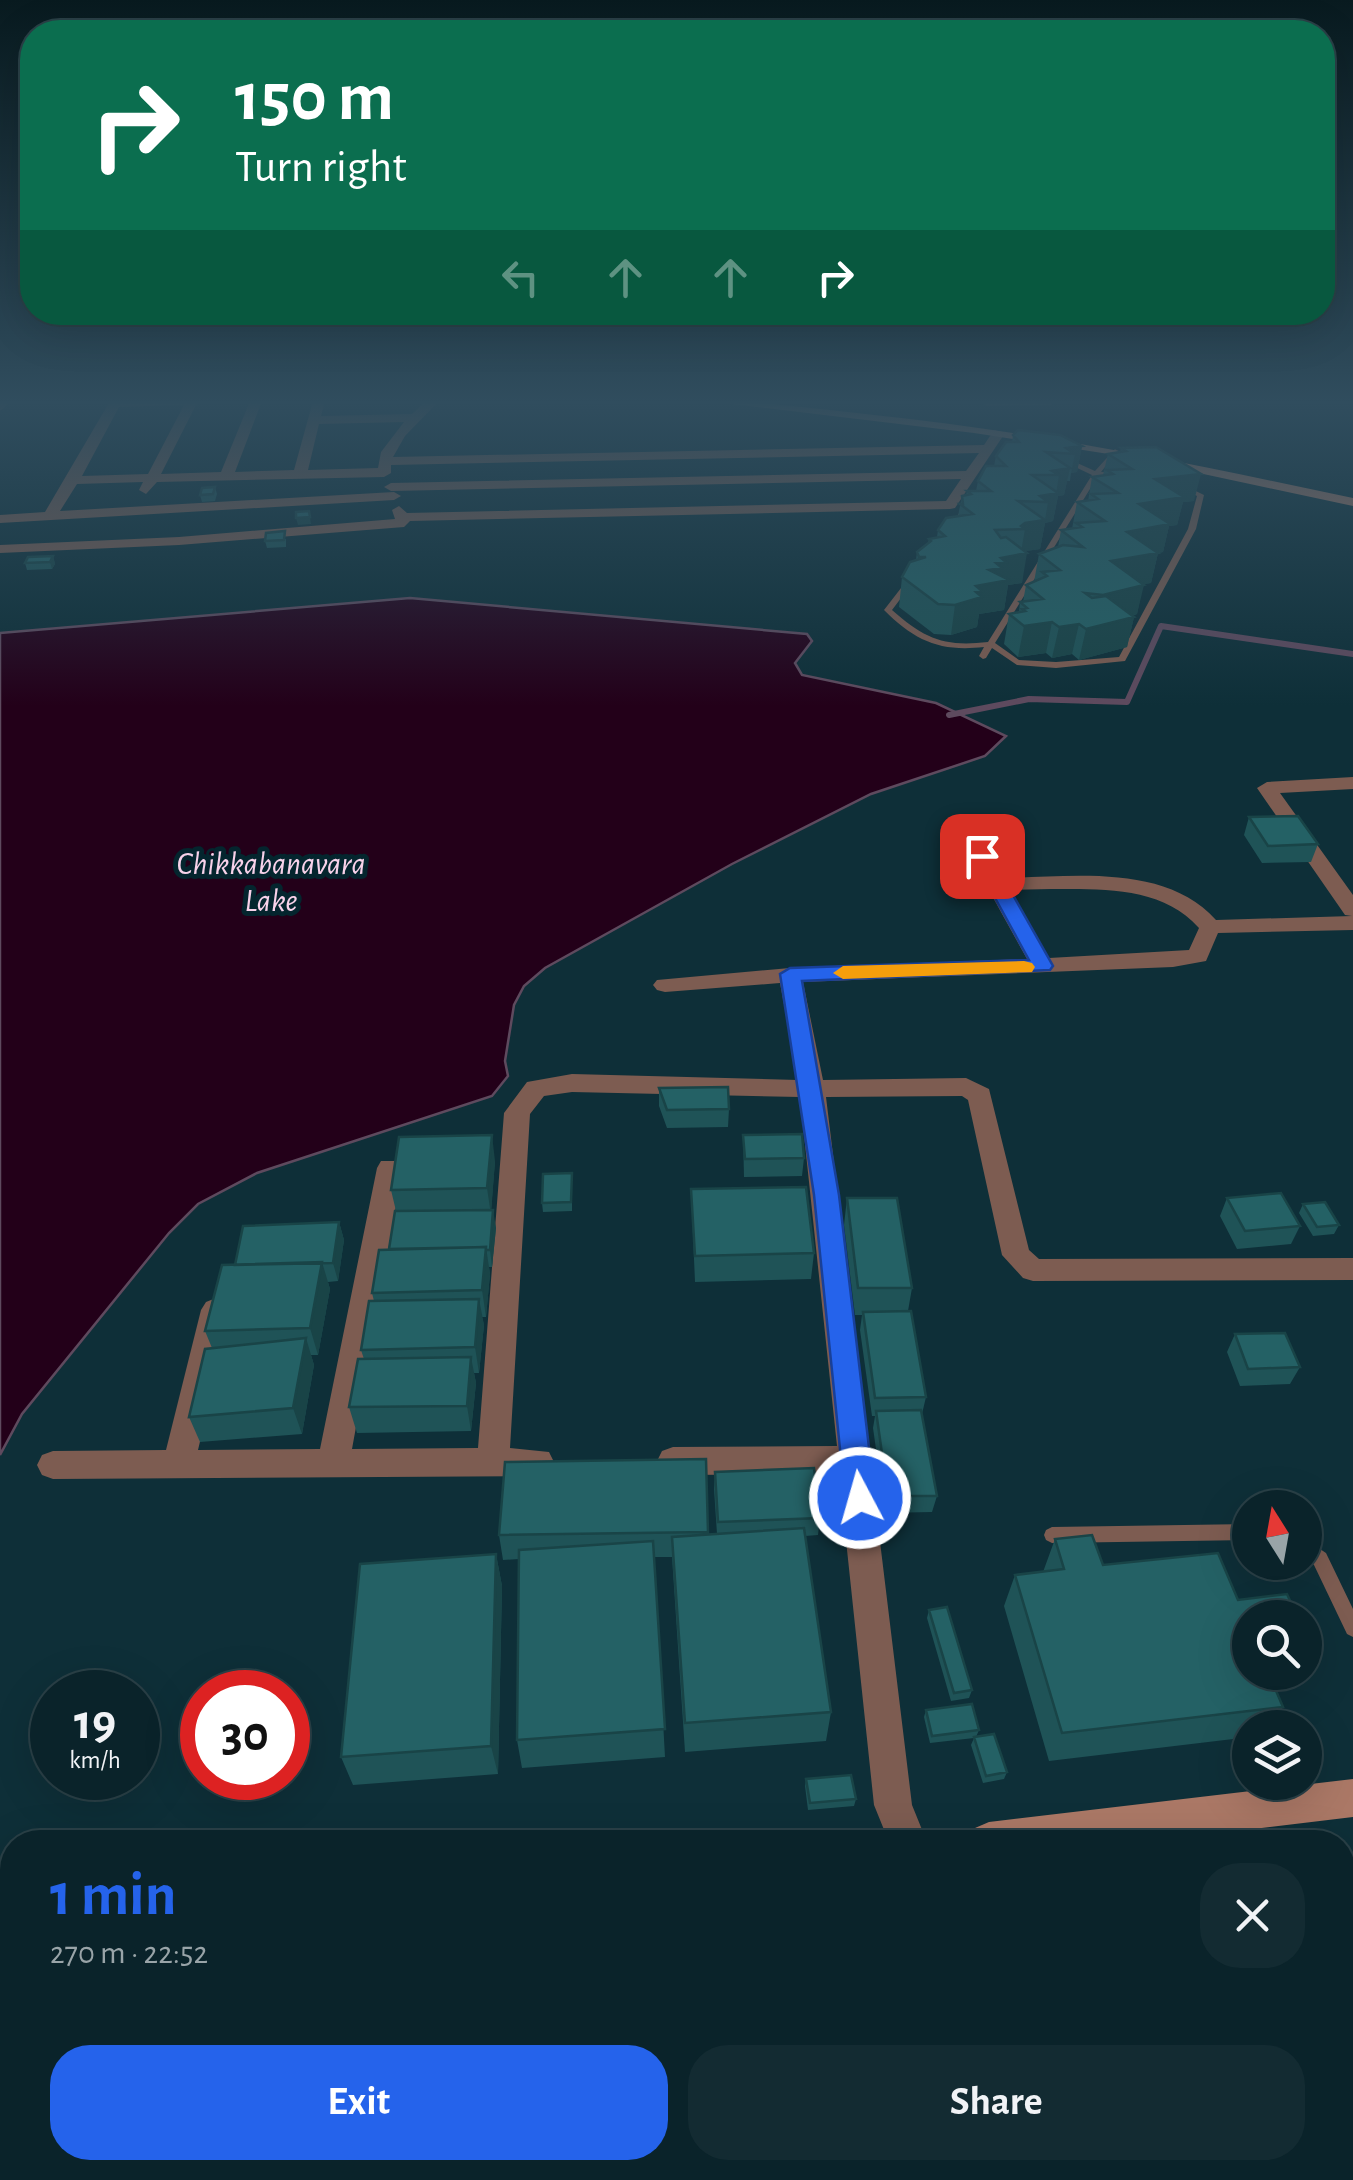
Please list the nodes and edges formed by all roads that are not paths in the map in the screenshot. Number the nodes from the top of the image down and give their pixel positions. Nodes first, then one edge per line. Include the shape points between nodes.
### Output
1 (58, 503) edge
2 (280, 503) edge
3 (397, 503) edge
4 (952, 503) edge
5 (970, 503) edge
6 (1078, 503) edge
7 (1199, 503) edge
8 (268, 504) junction
9 (49, 517) junction
10 (402, 517) junction
11 (6, 519) edge
12 (260, 534) junction
13 (0, 538) edge
14 (0, 549) edge
15 (990, 644) junction
16 (983, 656) dead end
17 (1353, 783) edge
18 (965, 829) dead end
19 (998, 884) junction
20 (1353, 910) edge
21 (1353, 924) edge
22 (1210, 927) junction
23 (1042, 966) junction
24 (790, 974) junction
25 (665, 985) dead end
26 (812, 1089) junction
27 (390, 1168) edge
28 (1353, 1269) edge
29 (217, 1308) edge
30 (856, 1460) junction
31 (334, 1461) junction
32 (493, 1462) junction
33 (570, 1462) edge
34 (646, 1462) edge
35 (53, 1465) dead end
36 (178, 1465) junction
37 (1232, 1532) edge
38 (1052, 1534) dead end
39 (1322, 1566) edge
40 (1353, 1628) edge
41 (1353, 1798) edge
42 (903, 1830) edge
43 (1160, 1830) edge

1 - 9 street
2 - 8 street
3 - 10 street
4 - 10 street
5 - 15 lane via 888,610 920,640 957,649
6 - 15 lane
7 - 15 lane via 1192,530 1122,660 1018,662
8 - 9 street
8 - 12 street
9 - 11 street
10 - 12 street via 404,524
11 - 13 street
12 - 14 street
15 - 16 lane
17 - 20 street via 1267,788
18 - 19 street
19 - 22 street via 1145,886 1171,896
19 - 23 street
21 - 22 street
22 - 23 street via 1198,956
23 - 24 street
24 - 25 street
24 - 26 street
26 - 28 street via 966,1087 980,1095 1016,1255 1033,1270
26 - 30 street
26 - 32 street via 572,1083 536,1088 517,1113
27 - 31 street
29 - 36 street
30 - 34 street
30 - 42 street via 892,1805
31 - 32 street
31 - 36 street
32 - 33 street
35 - 36 street
37 - 38 lane
39 - 40 lane
41 - 43 main road

